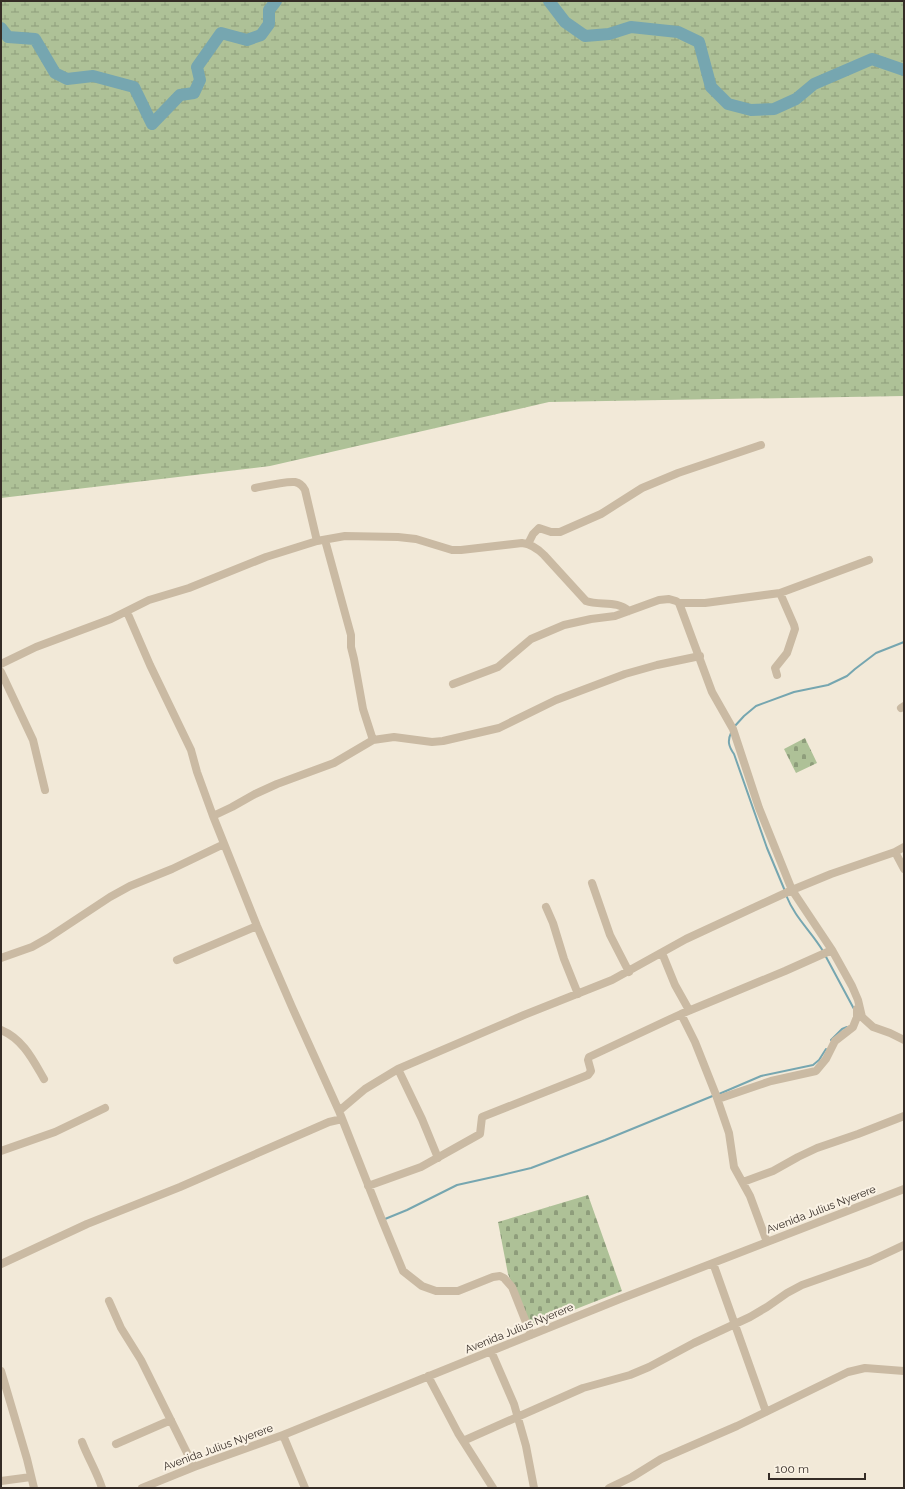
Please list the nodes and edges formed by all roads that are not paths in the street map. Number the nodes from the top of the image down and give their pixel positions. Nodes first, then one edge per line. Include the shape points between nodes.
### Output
1 (761, 445) dead end
2 (255, 488) dead end
3 (326, 540) junction
4 (316, 541) junction
5 (528, 544) junction
6 (869, 560) dead end
7 (780, 593) junction
8 (679, 603) junction
9 (629, 611) junction
10 (127, 612) junction
11 (700, 656) junction
12 (1, 664) edge
13 (1, 672) edge
14 (776, 675) dead end
15 (453, 684) dead end
16 (373, 740) junction
17 (45, 790) dead end
18 (213, 816) junction
19 (224, 844) junction
20 (904, 847) edge
21 (895, 852) junction
22 (904, 869) edge
23 (592, 884) dead end
24 (792, 890) junction
25 (546, 907) dead end
26 (257, 926) junction
27 (832, 950) junction
28 (662, 953) junction
29 (1, 958) edge
30 (177, 960) dead end
31 (629, 972) junction
32 (578, 994) junction
33 (858, 1000) junction
34 (689, 1010) junction
35 (680, 1014) junction
36 (1, 1030) edge
37 (904, 1040) edge
38 (398, 1069) junction
39 (44, 1079) dead end
40 (718, 1099) junction
41 (105, 1108) dead end
42 (341, 1115) junction
43 (904, 1116) edge
44 (1, 1151) edge
45 (438, 1158) junction
46 (743, 1182) junction
47 (368, 1186) junction
48 (904, 1189) edge
49 (767, 1242) junction
50 (904, 1245) edge
51 (713, 1263) junction
52 (1, 1264) edge
53 (109, 1301) dead end
54 (736, 1323) junction
55 (531, 1335) junction
56 (491, 1351) junction
57 (1, 1371) edge
58 (904, 1371) edge
59 (428, 1376) junction
60 (766, 1412) junction
61 (518, 1417) junction
62 (171, 1420) junction
63 (283, 1435) junction
64 (463, 1441) junction
65 (82, 1442) dead end
66 (116, 1444) dead end
67 (194, 1467) junction
68 (31, 1476) junction
69 (1, 1481) edge
70 (34, 1488) edge
71 (102, 1488) edge
72 (142, 1488) edge
73 (305, 1488) edge
74 (493, 1488) edge
75 (534, 1488) edge
76 (609, 1488) edge

1 - 5 street via 642,488 601,514 560,532 539,528
2 - 4 street via 295,482 302,485 306,490
3 - 4 street
3 - 5 street via 345,536 398,537 416,539 452,550
3 - 16 street via 351,635 363,709
4 - 10 street via 149,600
5 - 9 street via 538,549 586,601 611,604
6 - 7 street
7 - 8 street via 705,603
7 - 14 street via 795,629 787,653 775,668
8 - 9 street via 659,600
8 - 11 street
9 - 15 street via 564,625 531,639 498,667
10 - 12 street via 36,647
10 - 18 street via 191,750
11 - 16 street via 625,674 556,700 499,728 443,741 394,737
11 - 24 street via 717,701 733,729 758,808
13 - 17 street via 33,740
16 - 18 street via 334,763 277,784
18 - 19 street
19 - 26 street
19 - 29 street via 130,886 32,947
20 - 21 street
21 - 22 street
21 - 24 street
23 - 31 street via 610,935
24 - 27 street
24 - 28 street via 686,939
25 - 32 street
26 - 30 street
26 - 42 street
27 - 33 street
27 - 34 street
28 - 31 street
28 - 34 street
31 - 32 street
32 - 38 street
33 - 37 street via 862,1017 873,1027
33 - 40 street via 857,1017 853,1028 834,1042 826,1059 816,1070 771,1080
34 - 35 street
35 - 40 street
35 - 45 street via 589,1057 591,1071 588,1075 482,1117 480,1134
36 - 39 street via 25,1048
38 - 42 street via 365,1089
38 - 45 street
40 - 46 street via 729,1133 734,1167
41 - 44 street via 55,1132
42 - 47 street
42 - 52 street via 142,1203 87,1224
43 - 46 street via 798,1156 773,1171
45 - 47 street via 421,1167
46 - 49 street
47 - 55 street via 404,1271 422,1286 436,1291 458,1291 493,1277 504,1278 512,1288
48 - 49 street, Avenida Julius Nyerere
49 - 51 street, Avenida Julius Nyerere
50 - 54 street via 870,1262 802,1285
51 - 54 street
51 - 55 street, Avenida Julius Nyerere
53 - 62 street
54 - 60 street
54 - 61 street via 650,1367 583,1388
55 - 56 street, Avenida Julius Nyerere
56 - 59 street, Avenida Julius Nyerere
56 - 61 street
57 - 68 street
58 - 60 street via 858,1369
59 - 63 street, Avenida Julius Nyerere
59 - 64 street
60 - 76 street via 662,1459
61 - 64 street
61 - 75 street
62 - 66 street
62 - 67 street
63 - 67 street, Avenida Julius Nyerere
63 - 73 street
64 - 74 street
65 - 71 street
67 - 72 street, Avenida Julius Nyerere
68 - 69 street
68 - 70 street

